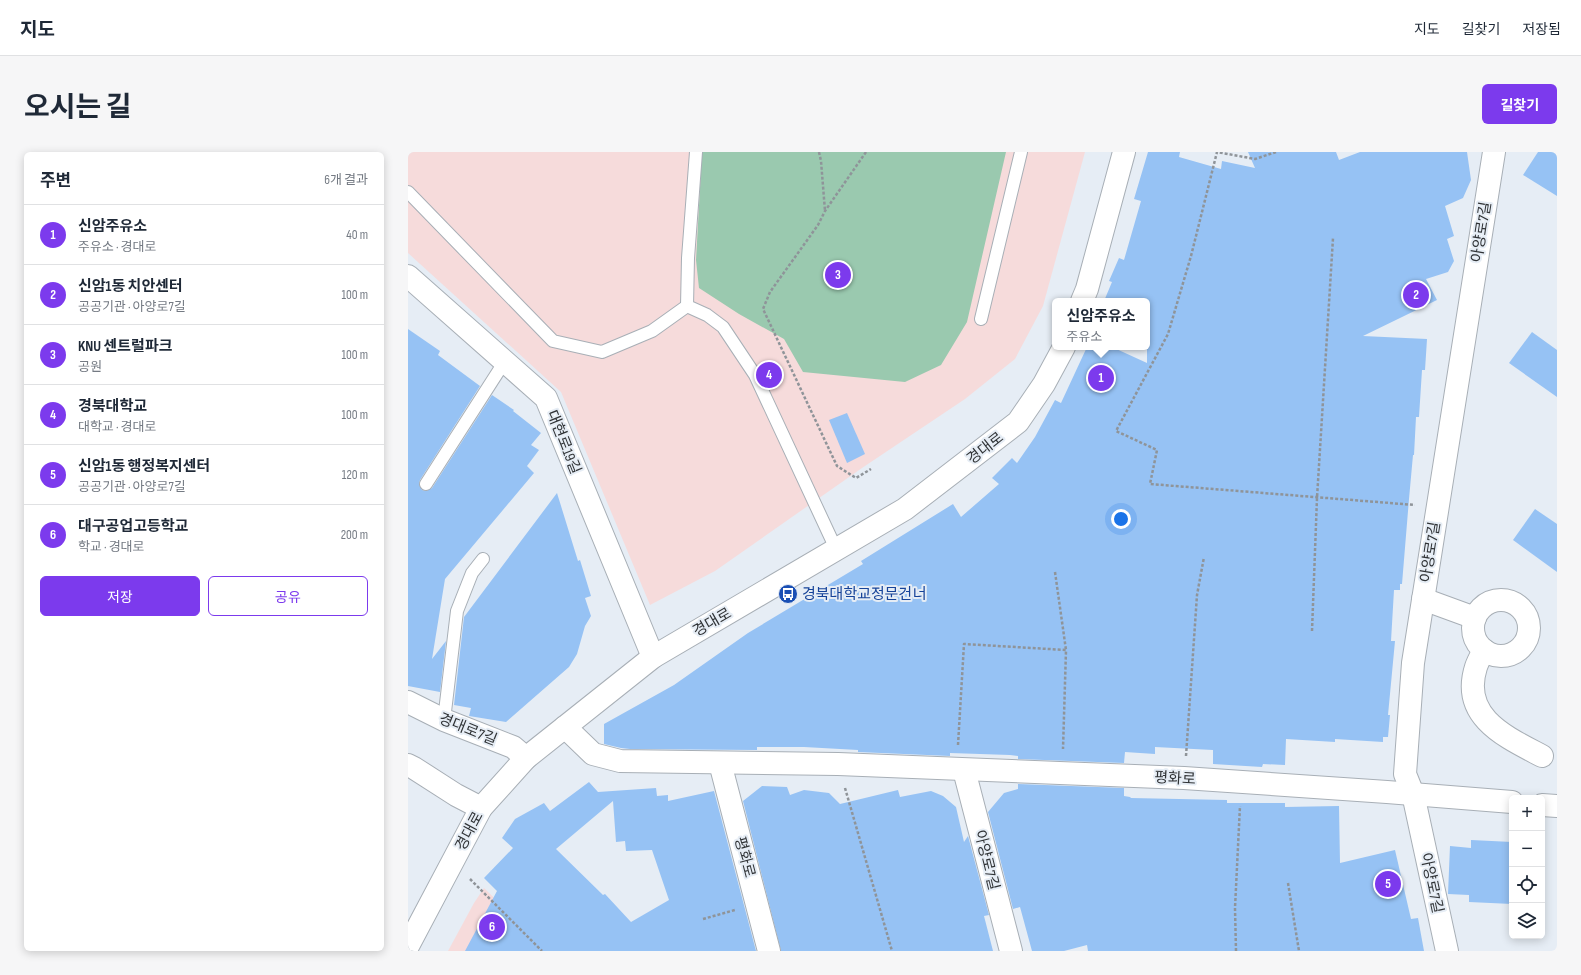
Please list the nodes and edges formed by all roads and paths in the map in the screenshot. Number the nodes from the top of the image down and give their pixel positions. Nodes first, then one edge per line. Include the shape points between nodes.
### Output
1 (696, 152) edge
2 (819, 152) edge
3 (866, 152) edge
4 (1021, 152) edge
5 (1124, 152) edge
6 (1276, 152) edge
7 (1494, 152) edge
8 (408, 192) edge
9 (825, 211) junction
10 (1333, 238) dead end
11 (408, 276) edge
12 (1083, 298) edge
13 (687, 306) junction
14 (980, 319) dead end
15 (1062, 350) edge
16 (505, 362) junction
17 (871, 469) dead end
18 (426, 484) dead end
19 (1317, 498) junction
20 (1437, 506) junction
21 (836, 549) junction
22 (1204, 557) dead end
23 (483, 559) dead end
24 (1055, 572) dead end
25 (1423, 599) junction
26 (1474, 618) junction
27 (1312, 631) dead end
28 (1066, 650) junction
29 (1484, 650) junction
30 (653, 657) junction
31 (408, 702) edge
32 (444, 720) junction
33 (565, 727) junction
34 (1542, 756) dead end
35 (526, 758) junction
36 (720, 763) junction
37 (838, 764) junction
38 (408, 765) edge
39 (961, 769) junction
40 (1062, 773) junction
41 (1184, 778) junction
42 (1241, 782) junction
43 (1413, 794) junction
44 (1509, 802) edge
45 (1545, 805) edge
46 (1557, 806) edge
47 (481, 808) junction
48 (470, 878) dead end
49 (1288, 883) dead end
50 (757, 903) junction
51 (703, 919) dead end
52 (408, 946) edge
53 (542, 951) edge
54 (769, 951) edge
55 (892, 951) edge
56 (1011, 951) edge
57 (1236, 951) edge
58 (1299, 951) edge
59 (1447, 951) edge

1 - 13 lane
2 - 9 path
3 - 9 path
4 - 14 lane
5 - 12 street
6 - 19 path via 1255,159 1217,152 1168,334 1116,431 1157,450 1150,484
7 - 20 street, 아양로7길
8 - 13 lane via 553,341 602,352 652,330
9 - 17 path via 818,225 770,292 763,309 837,466 856,478
10 - 19 path
11 - 16 street, 대현로19길
13 - 21 lane via 707,315 723,327 755,374
15 - 21 street, 경대로 via 1044,384 1018,422 905,509
16 - 18 lane
16 - 30 street, 대현로19길 via 546,398
19 - 20 path
19 - 27 path
20 - 25 street, 아양로7길
21 - 30 street, 경대로
22 - 41 path via 1197,595
23 - 32 lane via 472,573 457,611
24 - 28 path
25 - 26 street
25 - 43 street, 아양로7길 via 1413,663 1405,774
26 - 29 street via 1474,638
26 - 29 street via 1485,604 1503,600 1520,607 1529,623 1526,641 1513,653 1495,656
28 - 39 path via 964,644
28 - 40 path
29 - 34 street via 1476,667 1472,687 1476,705 1488,723 1501,734
30 - 33 street, 경대로
31 - 32 street, 경대로7길
32 - 35 street, 경대로7길 via 513,747
33 - 35 street, 경대로
33 - 36 street, 평화로 via 593,754 620,761
35 - 47 street, 경대로
36 - 37 street, 평화로
36 - 50 street, 평화로
37 - 39 street, 평화로
37 - 55 path
38 - 47 street
39 - 40 street, 평화로
39 - 56 street, 아양로7길
40 - 41 street, 평화로
41 - 42 street, 평화로
42 - 43 street, 평화로
42 - 57 path
43 - 44 street, 평화로
43 - 59 street, 아양로7길
45 - 46 street
47 - 52 street, 경대로
48 - 53 path
49 - 58 path
50 - 51 path
50 - 54 street, 평화로

